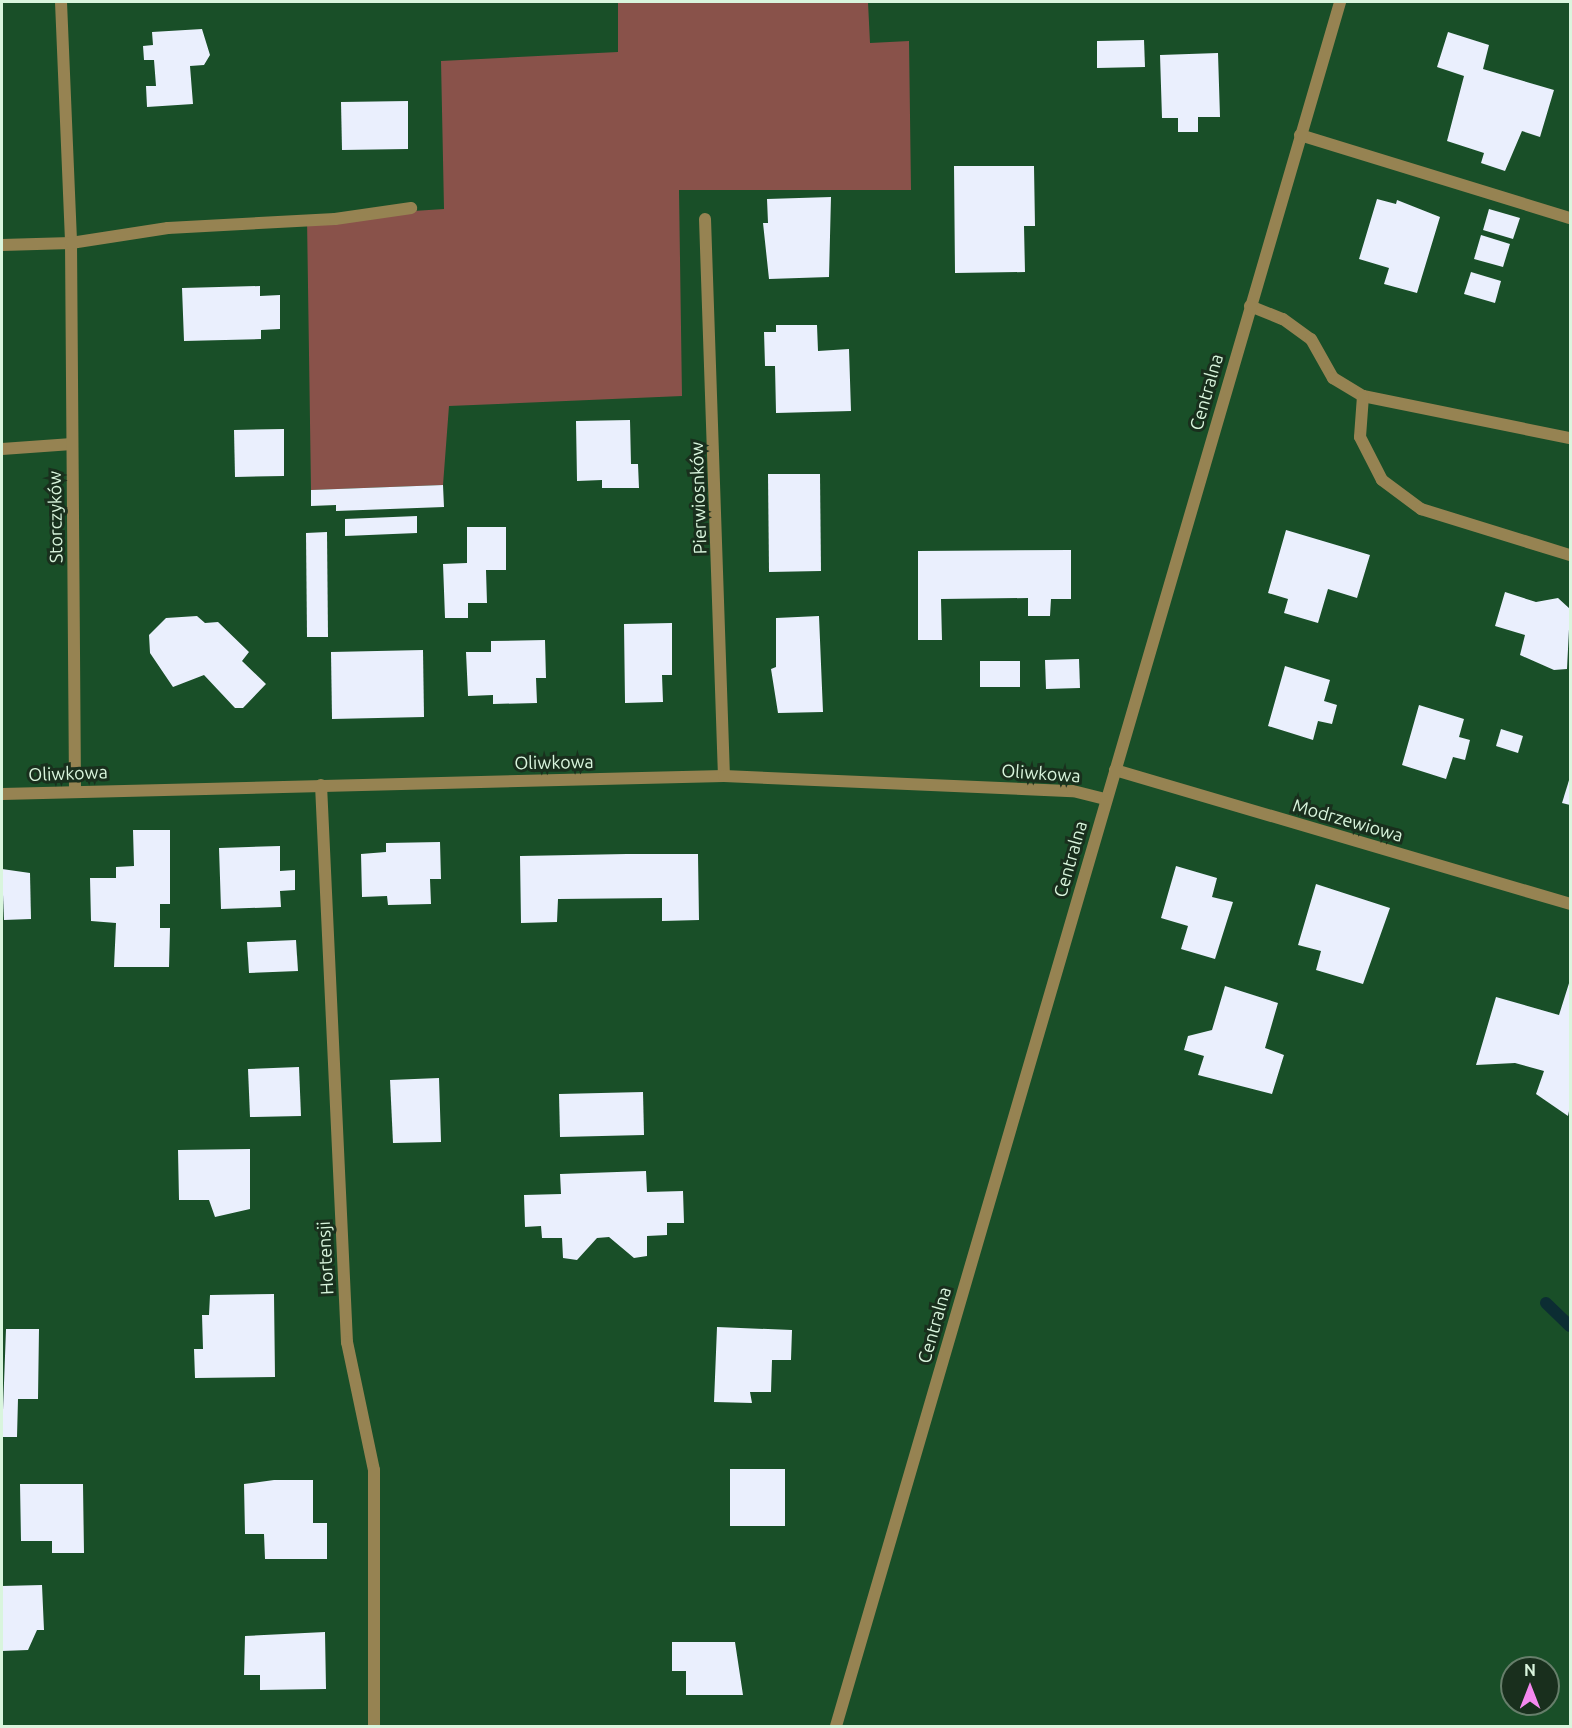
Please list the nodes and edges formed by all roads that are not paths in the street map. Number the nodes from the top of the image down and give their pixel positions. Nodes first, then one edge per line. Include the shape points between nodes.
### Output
1 (61, 2) edge
2 (1340, 2) edge
3 (1300, 135) junction
4 (411, 208) dead end
5 (1570, 218) edge
6 (705, 219) dead end
7 (70, 243) junction
8 (2, 245) edge
9 (1250, 306) junction
10 (1363, 396) junction
11 (1570, 438) edge
12 (72, 444) junction
13 (2, 449) edge
14 (1570, 555) edge
15 (1115, 770) junction
16 (724, 776) junction
17 (321, 785) junction
18 (75, 790) junction
19 (2, 794) edge
20 (1106, 800) junction
21 (1570, 904) edge
22 (374, 1726) edge
23 (836, 1726) edge

1 - 7 street, Storczyków
2 - 3 street, Centralna
3 - 5 street
3 - 9 street, Centralna
4 - 7 street via 335,219 168,228
6 - 16 street, Pierwiosnków
7 - 8 street
7 - 12 street, Storczyków
9 - 10 street via 1283,319 1311,339 1332,378
9 - 15 street, Centralna
10 - 11 street
10 - 14 street via 1360,437 1382,480 1421,508
12 - 13 street
12 - 18 street, Storczyków
15 - 20 street, Centralna
15 - 21 street, Modrzewiowa
16 - 17 street, Oliwkowa
16 - 20 street, Oliwkowa via 1073,791
17 - 18 street, Oliwkowa
17 - 22 street, Hortensji via 347,1342 374,1470
18 - 19 street, Oliwkowa
20 - 23 street, Centralna

